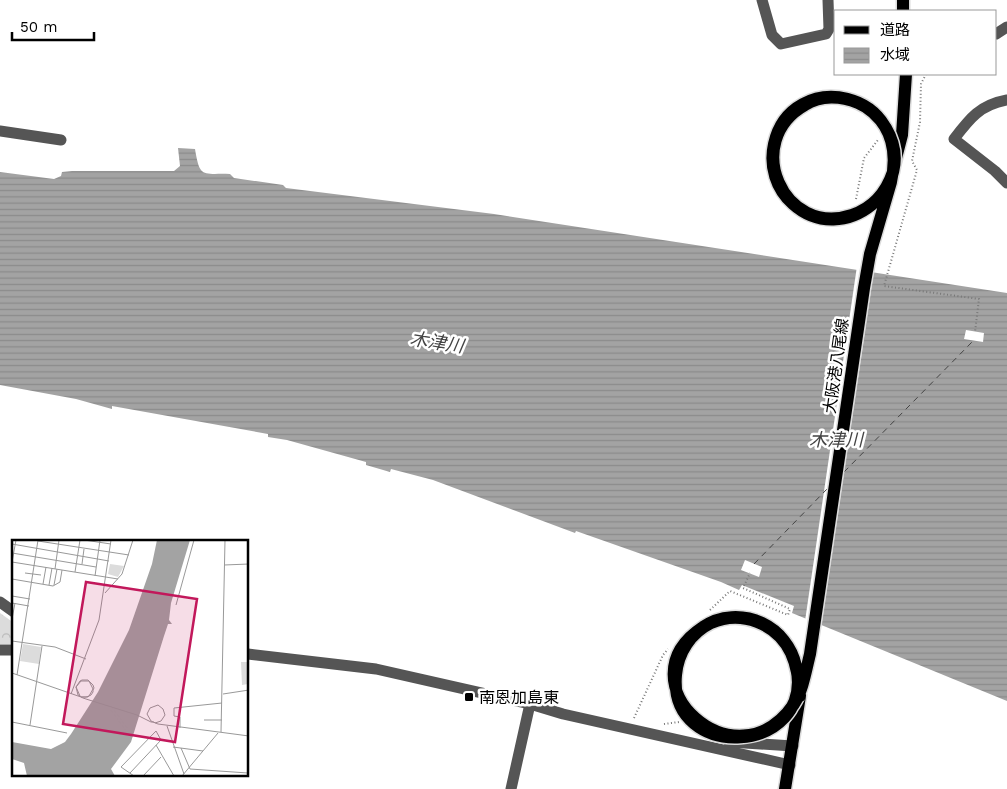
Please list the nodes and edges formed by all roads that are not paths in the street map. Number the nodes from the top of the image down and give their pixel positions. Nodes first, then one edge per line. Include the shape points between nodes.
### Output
1 (762, 0) edge
2 (828, 0) edge
3 (906, 75) edge
4 (833, 97) edge
5 (833, 97) edge
6 (833, 97) edge
7 (833, 97) edge
8 (848, 99) edge
9 (848, 99) edge
10 (848, 99) edge
11 (848, 99) edge
12 (1007, 100) edge
13 (0, 130) edge
14 (60, 140) dead end
15 (894, 150) edge
16 (894, 150) edge
17 (894, 150) edge
18 (894, 150) edge
19 (895, 165) edge
20 (895, 165) edge
21 (895, 165) edge
22 (893, 172) edge
23 (893, 172) edge
24 (893, 172) edge
25 (778, 182) edge
26 (778, 182) edge
27 (1007, 184) edge
28 (779, 185) edge
29 (779, 185) edge
30 (0, 602) edge
31 (12, 611) edge
32 (713, 622) edge
33 (713, 622) edge
34 (713, 622) edge
35 (713, 622) edge
36 (249, 654) edge
37 (798, 675) edge
38 (798, 675) edge
39 (798, 675) edge
40 (798, 675) edge
41 (676, 684) edge
42 (676, 684) edge
43 (676, 684) edge
44 (676, 684) edge
45 (800, 690) edge
46 (800, 690) edge
47 (800, 690) edge
48 (800, 690) edge
49 (530, 704) junction
50 (694, 722) edge
51 (694, 722) edge
52 (697, 724) edge
53 (697, 724) edge
54 (753, 737) edge
55 (753, 737) edge
56 (753, 737) edge
57 (753, 737) edge
58 (670, 738) junction
59 (793, 746) junction
60 (790, 765) junction
61 (511, 789) edge
62 (785, 789) edge

1 - 2 street via 772,34 782,44 826,34 829,29
3 - 19 main road, 大阪港八尾線, bridge via 902,135
4 - 25 main road, 大阪港八尾線, bridge via 804,105 782,125 773,153
5 - 8 main road, 大阪港八尾線, bridge
6 - 26 main road, 大阪港八尾線, bridge via 808,102 782,124 772,158
7 - 10 main road, 大阪港八尾線, bridge
9 - 15 main road, 大阪港八尾線, bridge via 864,106 882,121
11 - 17 main road, 大阪港八尾線, bridge via 866,106 881,119
12 - 27 street via 989,104 966,123 954,139 995,170
13 - 14 street
16 - 23 main road, 大阪港八尾線, bridge
18 - 20 main road, 大阪港八尾線, bridge
21 - 45 main road, 大阪港八尾線, bridge via 868,262 810,654
22 - 28 main road, 大阪港八尾線, bridge via 882,194 860,213 843,218 812,215 796,206
24 - 29 main road, 大阪港八尾線, bridge via 883,195 865,211 834,220 797,208
30 - 31 street
32 - 42 main road, 大阪港八尾線, bridge via 701,628 683,648 676,667
33 - 37 main road, 大阪港八尾線, bridge via 737,617 761,622 790,648
34 - 44 main road, 大阪港八尾線, bridge via 701,629 681,654
35 - 39 main road, 大阪港八尾線, bridge via 731,618 755,621 772,630 782,639
36 - 49 street via 376,669
38 - 56 main road, 大阪港八尾線, bridge via 793,705 771,728
40 - 47 main road, 大阪港八尾線, bridge
41 - 50 main road, 大阪港八尾線, bridge via 685,712
43 - 51 main road, 大阪港八尾線, bridge via 686,712
46 - 54 main road, 大阪港八尾線, bridge via 795,703 778,724
48 - 59 main road, 大阪港八尾線, bridge
49 - 58 street
49 - 61 street
52 - 55 main road, 大阪港八尾線, bridge via 716,737 735,740
53 - 57 main road, 大阪港八尾線, bridge via 721,737
58 - 59 street
58 - 60 street
59 - 60 main road, 大阪港八尾線
60 - 62 main road, 大阪港八尾線

